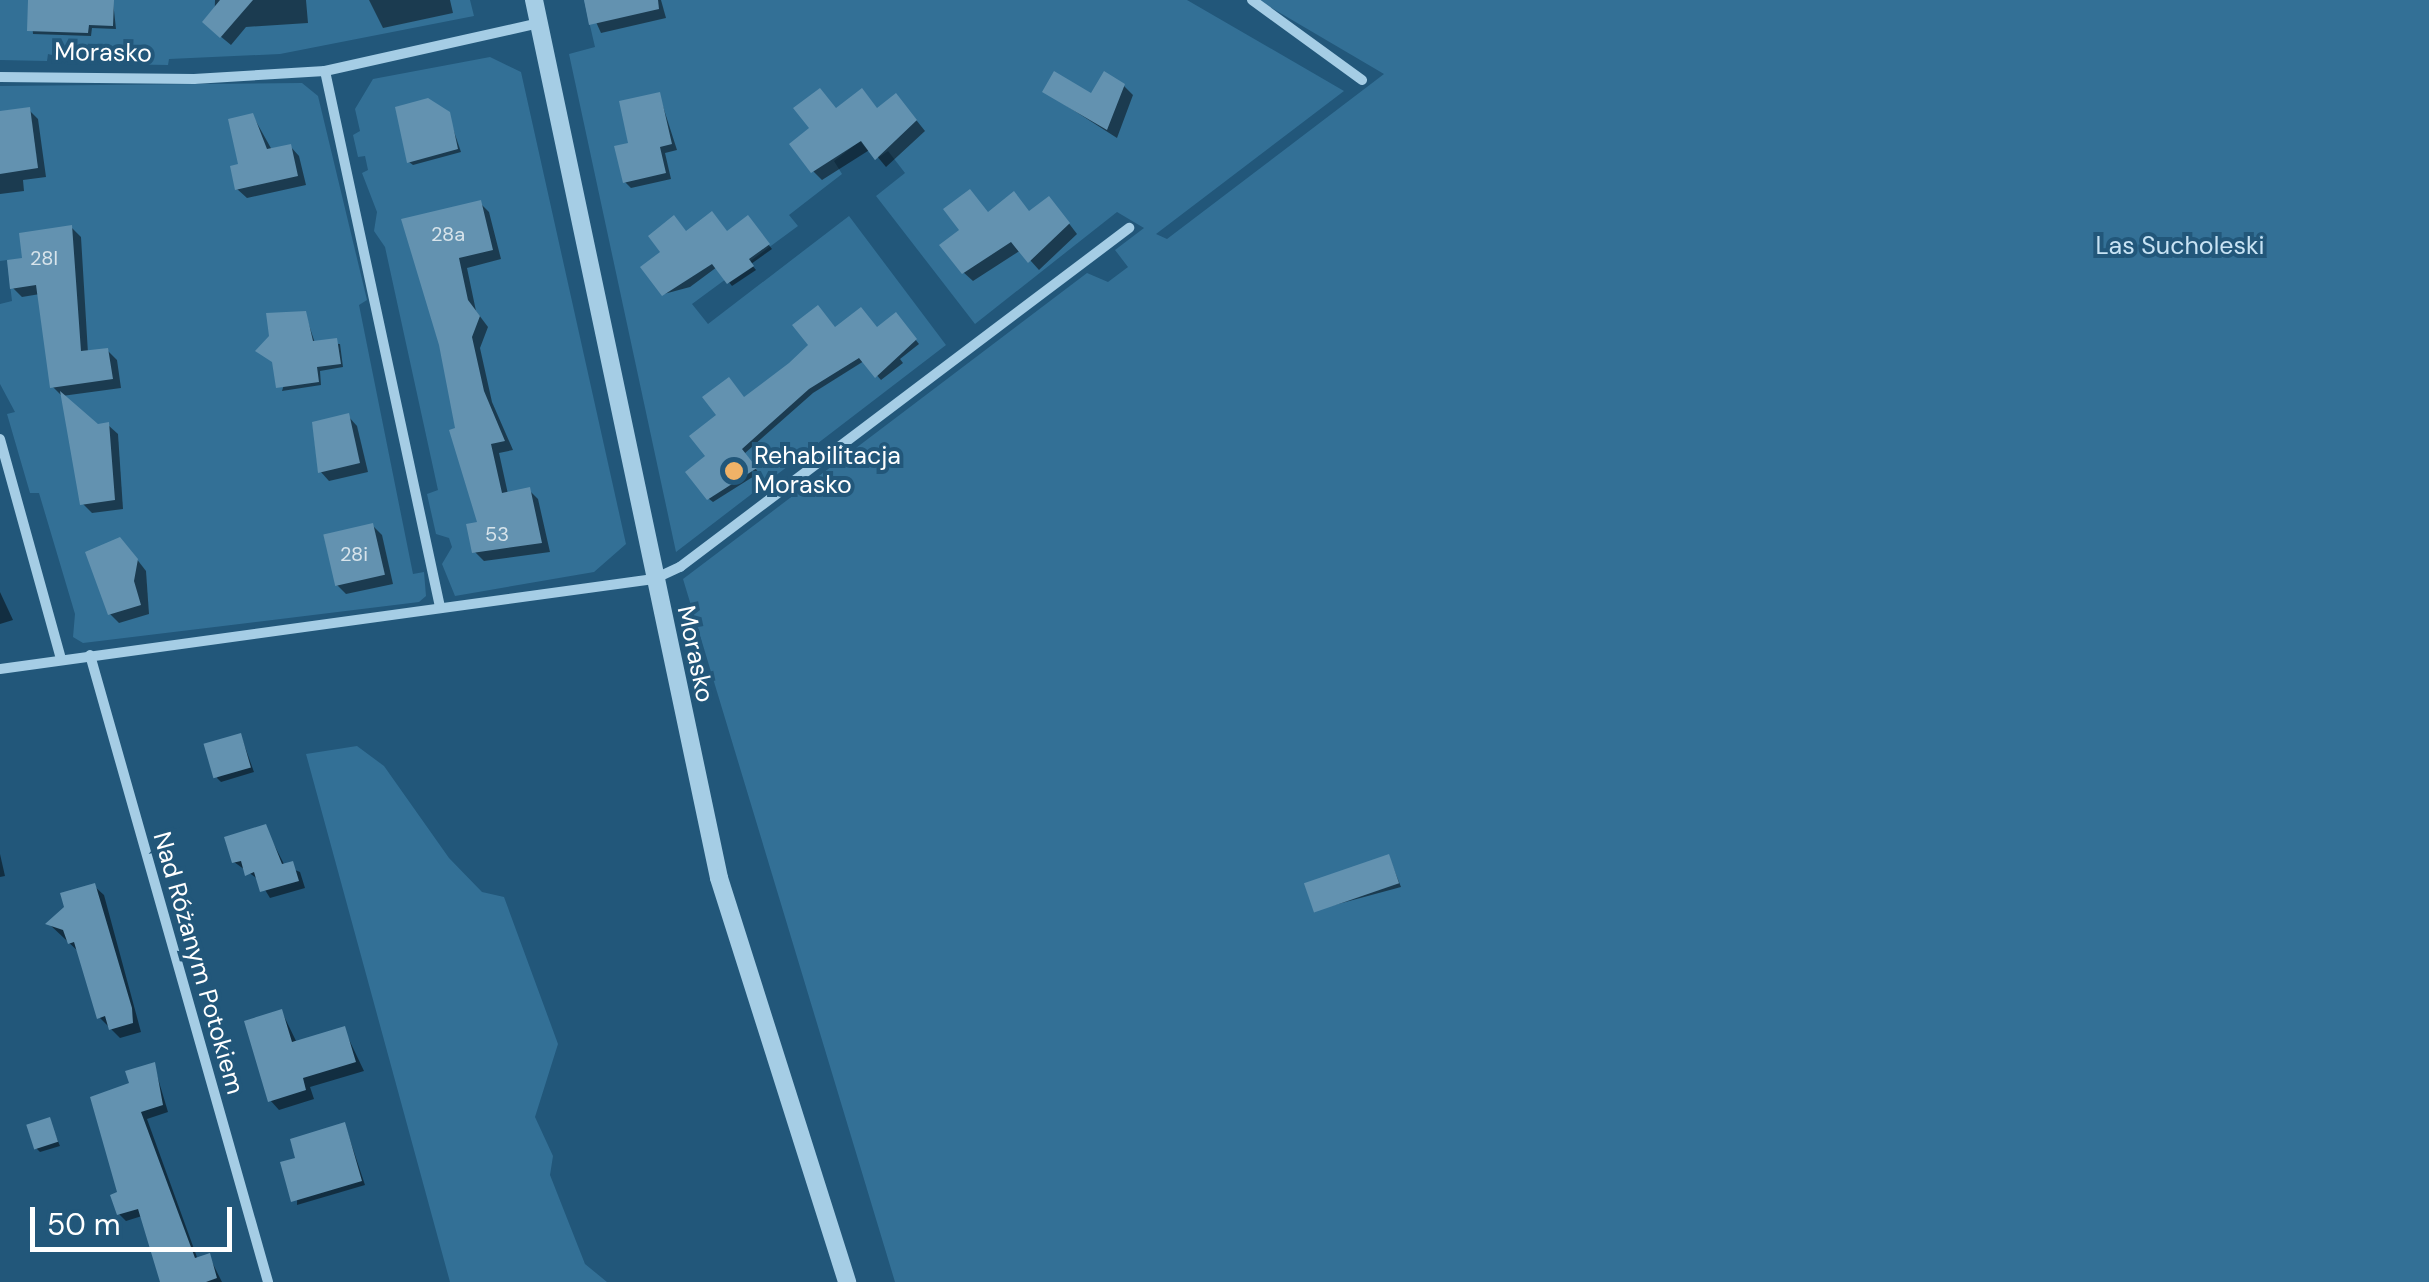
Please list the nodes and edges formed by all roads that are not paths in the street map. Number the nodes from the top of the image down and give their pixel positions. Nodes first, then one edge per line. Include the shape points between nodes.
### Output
1 (534, 0) edge
2 (1252, 0) edge
3 (539, 23) junction
4 (325, 71) junction
5 (0, 76) edge
6 (1362, 80) dead end
7 (1129, 228) dead end
8 (0, 439) edge
9 (654, 578) junction
10 (440, 607) junction
11 (90, 655) junction
12 (61, 660) junction
13 (0, 668) edge
14 (268, 1282) edge
15 (848, 1282) edge

1 - 3 street, Morasko
2 - 6 street
3 - 4 street, Morasko
3 - 9 street, Morasko
4 - 5 street, Morasko via 194,79
4 - 10 street
7 - 9 street via 680,567
8 - 12 street
9 - 10 street
9 - 15 street, Morasko via 734,940
10 - 11 street
11 - 12 street
11 - 14 street, Nad Różanym Potokiem
12 - 13 street

